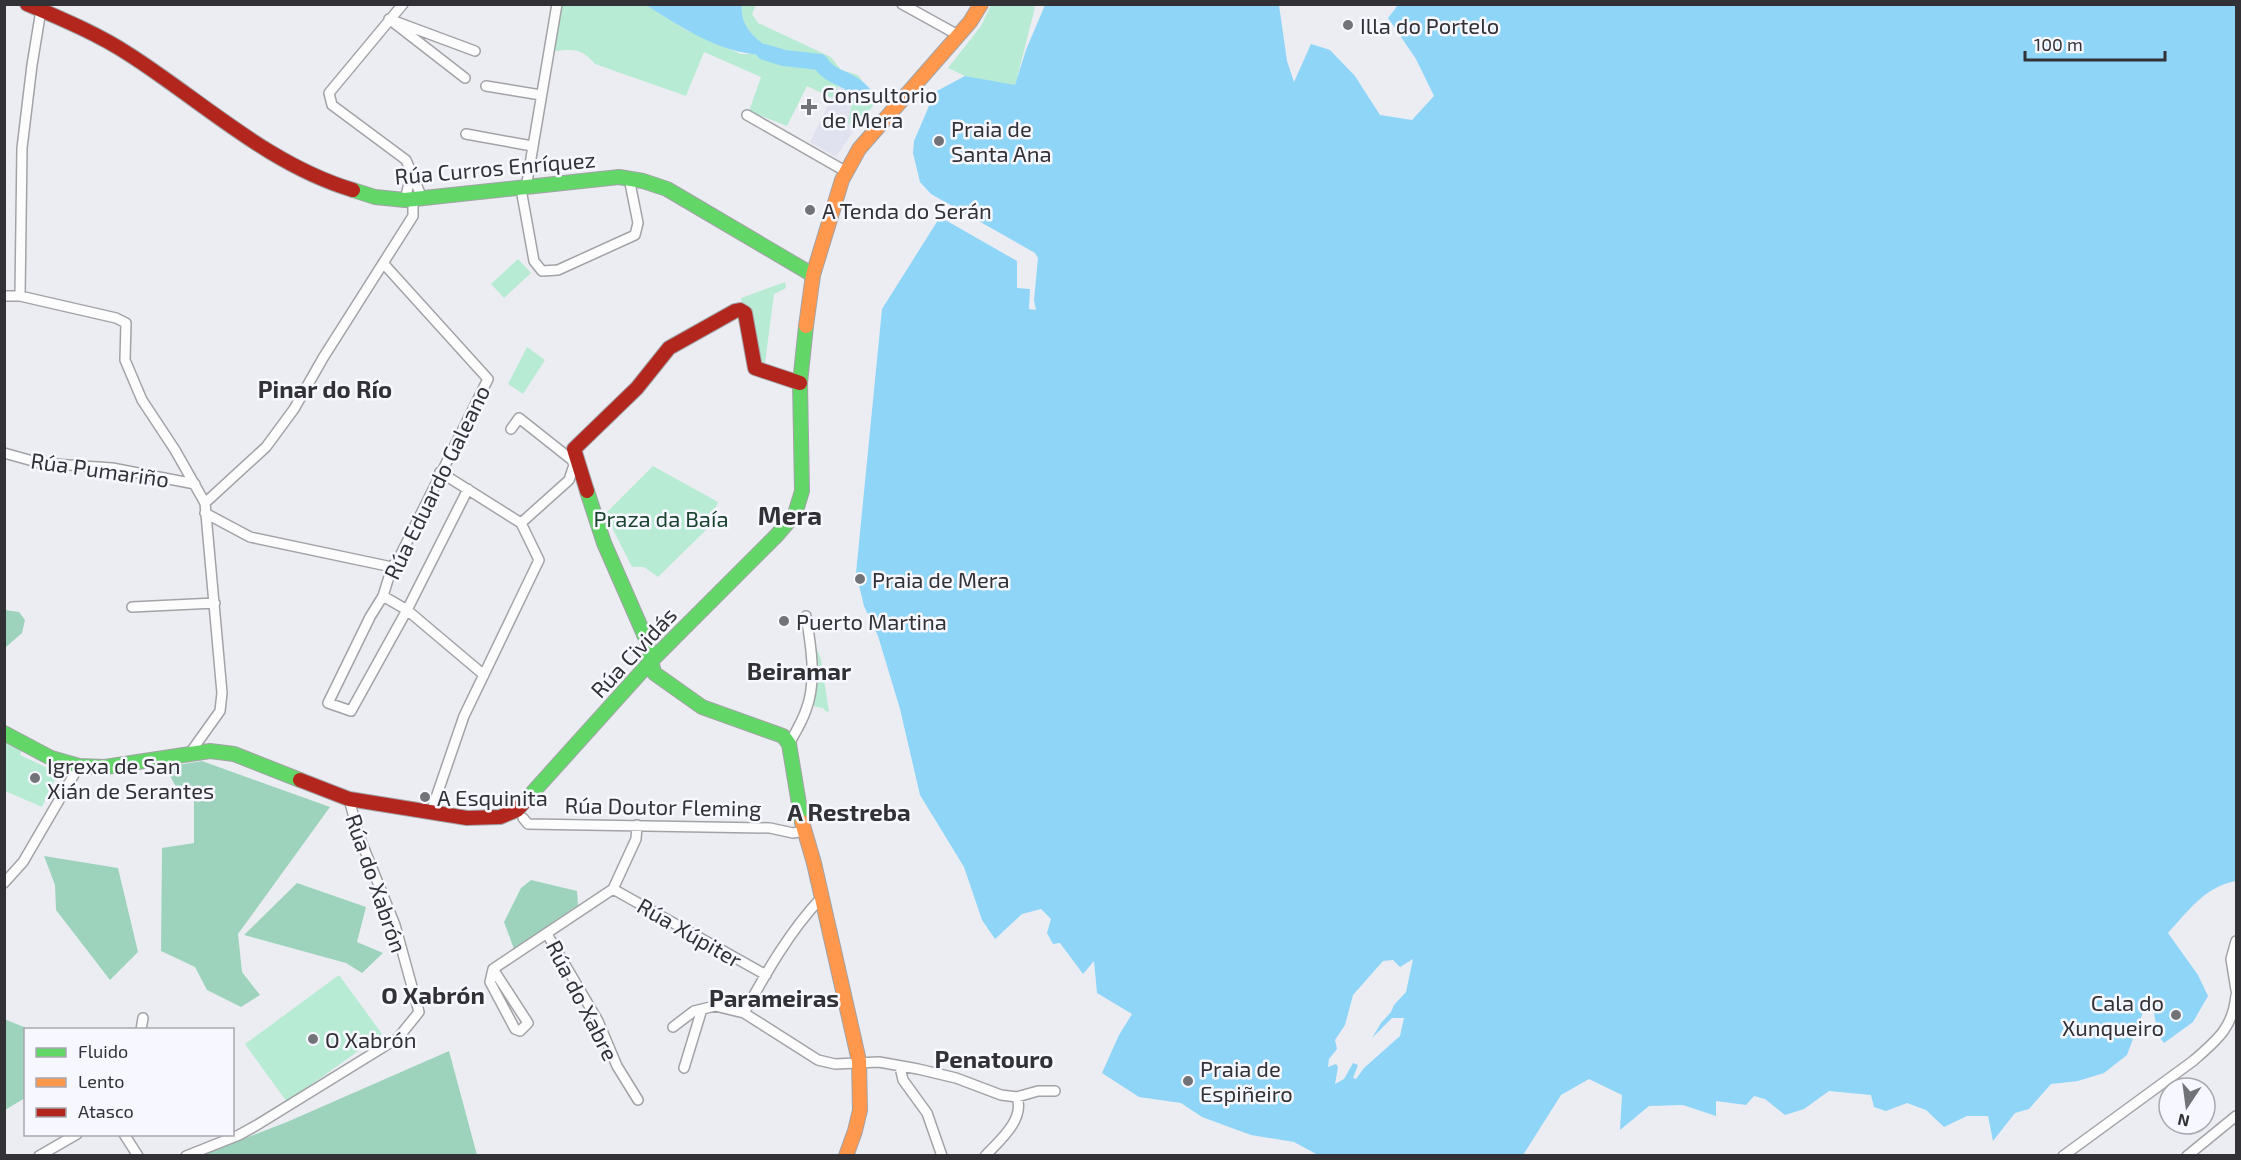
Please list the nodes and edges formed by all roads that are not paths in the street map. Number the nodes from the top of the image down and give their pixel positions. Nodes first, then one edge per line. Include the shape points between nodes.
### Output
1 (27, 4) edge
2 (403, 4) edge
3 (558, 4) edge
4 (902, 4) edge
5 (981, 4) edge
6 (41, 10) junction
7 (389, 19) junction
8 (958, 35) junction
9 (475, 51) dead end
10 (465, 78) dead end
11 (486, 86) dead end
12 (542, 95) junction
13 (747, 115) dead end
14 (466, 134) dead end
15 (532, 146) junction
16 (845, 171) junction
17 (411, 176) junction
18 (629, 178) junction
19 (524, 189) junction
20 (413, 199) junction
21 (383, 263) junction
22 (813, 275) junction
23 (4, 296) edge
24 (20, 296) junction
25 (800, 383) junction
26 (511, 429) dead end
27 (4, 453) edge
28 (441, 472) junction
29 (195, 484) junction
30 (468, 489) junction
31 (205, 508) junction
32 (521, 523) junction
33 (392, 567) junction
34 (383, 596) junction
35 (215, 603) junction
36 (132, 607) dead end
37 (407, 610) junction
38 (806, 616) dead end
39 (652, 660) junction
40 (484, 675) junction
41 (4, 734) edge
42 (789, 744) junction
43 (190, 753) junction
44 (79, 766) junction
45 (349, 799) junction
46 (430, 812) junction
47 (516, 814) junction
48 (637, 825) junction
49 (804, 831) junction
50 (4, 883) edge
51 (614, 889) junction
52 (821, 898) junction
53 (547, 934) junction
54 (2236, 941) edge
55 (494, 969) junction
56 (766, 975) junction
57 (2236, 992) edge
58 (702, 1009) junction
59 (744, 1013) junction
60 (143, 1018) dead end
61 (141, 1028) edge
62 (673, 1028) dead end
63 (859, 1061) junction
64 (900, 1067) junction
65 (684, 1068) dead end
66 (1055, 1090) dead end
67 (1017, 1097) junction
68 (638, 1100) dead end
69 (2236, 1116) edge
70 (73, 1136) edge
71 (125, 1136) edge
72 (39, 1155) edge
73 (138, 1155) edge
74 (186, 1155) edge
75 (846, 1155) edge
76 (942, 1155) edge
77 (985, 1155) edge
78 (2063, 1155) edge
79 (2187, 1155) edge

1 - 6 street, Rúa Curros Enríquez
2 - 7 street
3 - 12 street
4 - 8 street
5 - 8 street, Rúa Cividás
6 - 20 street, Rúa Curros Enríquez via 110,43 268,152 307,173 375,197
6 - 24 street via 22,148
7 - 9 street
7 - 10 street
7 - 17 street via 329,93 332,105 406,160
8 - 16 street, Rúa Cividás via 858,149
11 - 12 street
12 - 15 street
13 - 16 street
14 - 15 street
15 - 19 street
16 - 22 street, Rúa Cividás
17 - 20 street
17 - 20 street
18 - 19 street, Rúa Curros Enríquez
18 - 19 street via 638,223 635,235 558,270 543,271 534,261
18 - 22 street, Rúa Curros Enríquez via 667,189
19 - 20 street, Rúa Curros Enríquez
20 - 21 street via 413,216
21 - 28 street, Rúa Eduardo Galeano via 488,379
21 - 31 street via 294,409 266,447
22 - 25 street, Rúa Cividás
23 - 24 street
24 - 29 street via 126,323 125,360 142,400
25 - 39 street, Rúa Cividás via 802,492 795,514
25 - 39 street via 755,368 745,313 740,310 669,348 637,388 574,449 604,545 630,599
26 - 32 street via 519,418 574,465 569,480
27 - 29 street, Rúa Pumariño via 40,463 112,468
28 - 30 street
28 - 33 street, Rúa Eduardo Galeano
29 - 31 street
30 - 32 street
30 - 37 street, Rúa Eduardo Galeano
31 - 33 street via 250,537
31 - 35 street
32 - 40 street via 539,560
33 - 34 street, Rúa Eduardo Galeano
34 - 37 street, Rúa Eduardo Galeano
34 - 37 street, Rúa Eduardo Galeano via 328,703 351,711
35 - 36 street
35 - 43 street via 220,711
37 - 40 street
38 - 42 street via 811,692
39 - 42 street via 654,673 702,707 783,736
39 - 47 street, Rúa Cividás
40 - 46 street via 464,716
41 - 44 street, Rúa Doutor Fleming via 51,758
42 - 49 street
43 - 44 street, Rúa Doutor Fleming via 105,767
43 - 45 street, Rúa Doutor Fleming via 234,754
44 - 50 street via 22,862
45 - 46 street, Rúa Doutor Fleming
45 - 74 street, Rúa do Xabrón via 359,836 395,925 419,1012 398,1038 257,1125
46 - 47 street, Rúa Doutor Fleming via 486,819
47 - 48 street, Rúa Doutor Fleming via 528,824
48 - 49 street, Rúa Doutor Fleming
48 - 51 street via 636,839
49 - 52 street
51 - 53 street, Rúa do Xabre
51 - 56 street, Rúa Xúpiter
52 - 56 street via 804,916
52 - 63 street
53 - 55 street
53 - 68 street, Rúa do Xabre
54 - 57 street via 2232,959
55 - 55 street via 490,982 515,1029 520,1031 528,1023
56 - 59 street
57 - 78 street via 2235,1011 2227,1028 2211,1045
58 - 59 street via 715,1006
58 - 62 street
58 - 65 street
59 - 63 street via 818,1060 835,1064
60 - 61 street
63 - 64 street
63 - 75 street via 862,1092 857,1127
64 - 67 street via 956,1078
64 - 76 street via 903,1080 927,1113
66 - 67 street
67 - 77 street via 1019,1110 1014,1122
69 - 79 street
70 - 72 street
71 - 73 street

